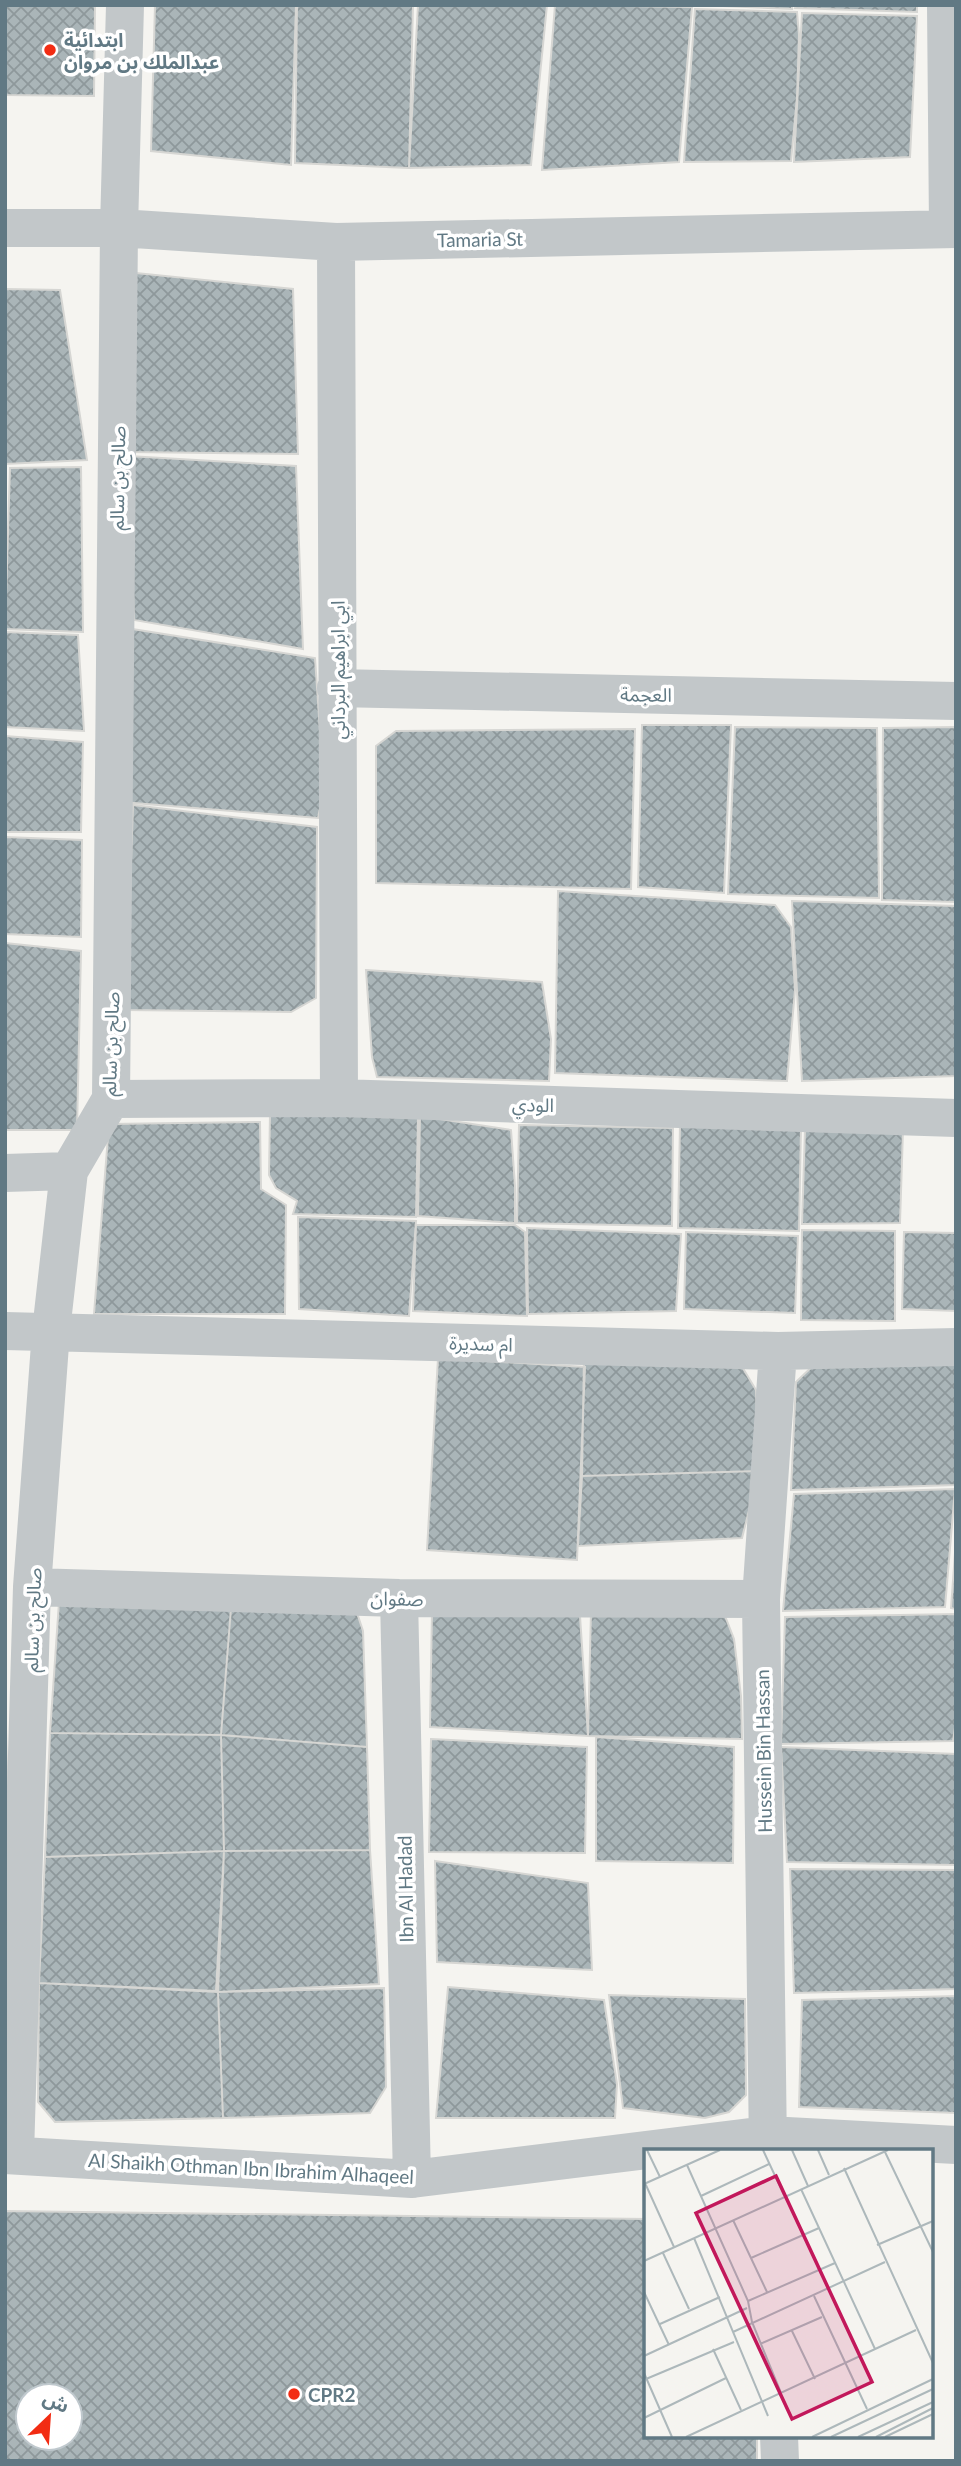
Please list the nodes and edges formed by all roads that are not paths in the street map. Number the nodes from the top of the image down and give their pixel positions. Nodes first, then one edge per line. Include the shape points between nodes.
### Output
1 (124, 5) edge
2 (946, 5) edge
3 (5, 228) edge
4 (119, 228) junction
5 (952, 228) edge
6 (336, 242) junction
7 (336, 688) junction
8 (956, 701) edge
9 (339, 1098) junction
10 (111, 1099) junction
11 (956, 1118) edge
12 (69, 1171) junction
13 (5, 1173) edge
14 (5, 1331) edge
15 (51, 1331) junction
16 (956, 1347) edge
17 (778, 1351) junction
18 (32, 1587) junction
19 (399, 1598) junction
20 (761, 1599) junction
21 (768, 2143) edge
22 (956, 2146) edge
23 (709, 2149) edge
24 (10, 2155) edge
25 (644, 2156) edge
26 (412, 2179) junction
27 (779, 2438) edge
28 (780, 2461) edge

1 - 4 street, صالح بن سالم
2 - 5 street
3 - 4 street, Tamaria St
4 - 6 street, Tamaria St
4 - 10 street, صالح بن سالم
5 - 6 street, Tamaria St
6 - 7 street, ابي ابراهيم البرداني
7 - 8 street, العجمة
7 - 9 street, ابي ابراهيم البرداني
9 - 10 street, الودي
9 - 11 street, الودي
10 - 12 street, صالح بن سالم
12 - 13 street
12 - 15 street, صالح بن سالم
14 - 15 street, ام سديرة
15 - 17 street, ام سديرة
15 - 18 street, صالح بن سالم
16 - 17 street, ام سديرة
17 - 20 street, Hussein Bin Hassan
18 - 19 street, صفوان
18 - 24 street, صالح بن سالم
19 - 20 street, صفوان
19 - 26 street, Ibn Al Hadad
20 - 21 street, Hussein Bin Hassan
21 - 22 street, Al Shaikh Othman Ibn Ibrahim Alhaqeel
21 - 23 street, Al Shaikh Othman Ibn Ibrahim Alhaqeel
24 - 26 street, Al Shaikh Othman Ibn Ibrahim Alhaqeel
25 - 26 street, Al Shaikh Othman Ibn Ibrahim Alhaqeel
27 - 28 street

